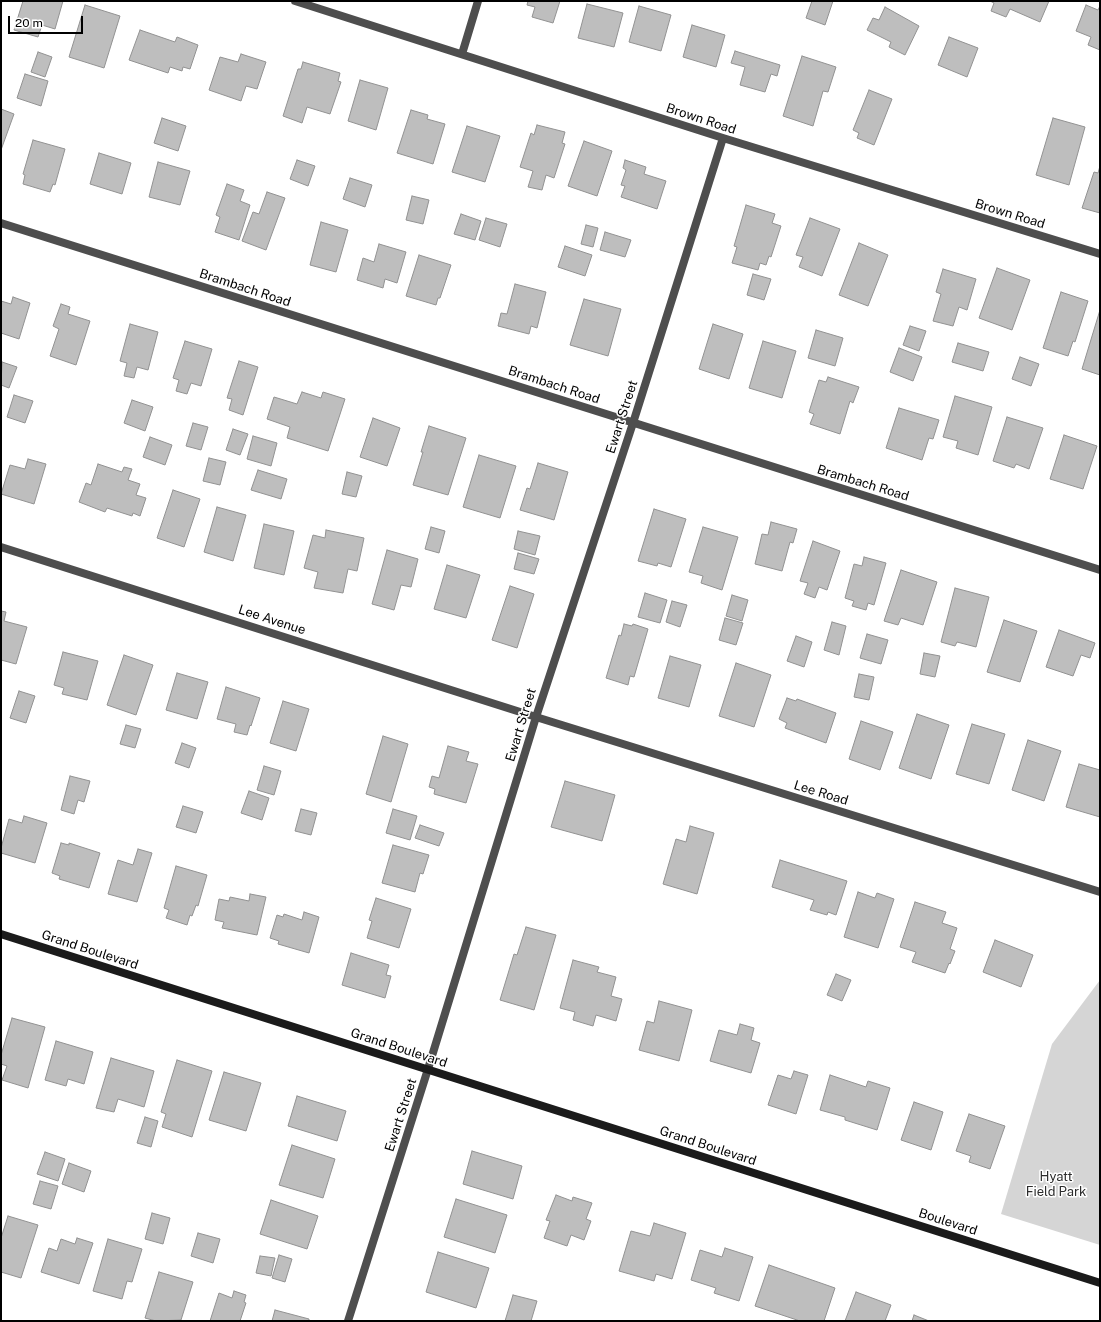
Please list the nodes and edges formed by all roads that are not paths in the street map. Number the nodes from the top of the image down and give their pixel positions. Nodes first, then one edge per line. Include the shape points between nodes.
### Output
1 (295, 1) edge
2 (478, 1) edge
3 (462, 54) junction
4 (723, 138) junction
5 (1, 223) edge
6 (1100, 254) edge
7 (633, 423) junction
8 (1, 547) edge
9 (1100, 570) edge
10 (536, 717) junction
11 (1100, 892) edge
12 (1, 934) edge
13 (428, 1069) junction
14 (789, 1185) joint
15 (1100, 1283) edge
16 (348, 1321) edge

1 - 3 street, Brown Road
2 - 3 street
3 - 4 street, Brown Road
4 - 6 street, Brown Road
4 - 7 street, Ewart Street
5 - 7 street, Brambach Road
7 - 9 street, Brambach Road
7 - 10 street, Ewart Street
8 - 10 street, Lee Avenue
10 - 11 street, Lee Road
10 - 13 street, Ewart Street
12 - 13 street, Grand Boulevard
13 - 14 street, Grand Boulevard
13 - 16 street, Ewart Street
14 - 15 street, Boulevard

